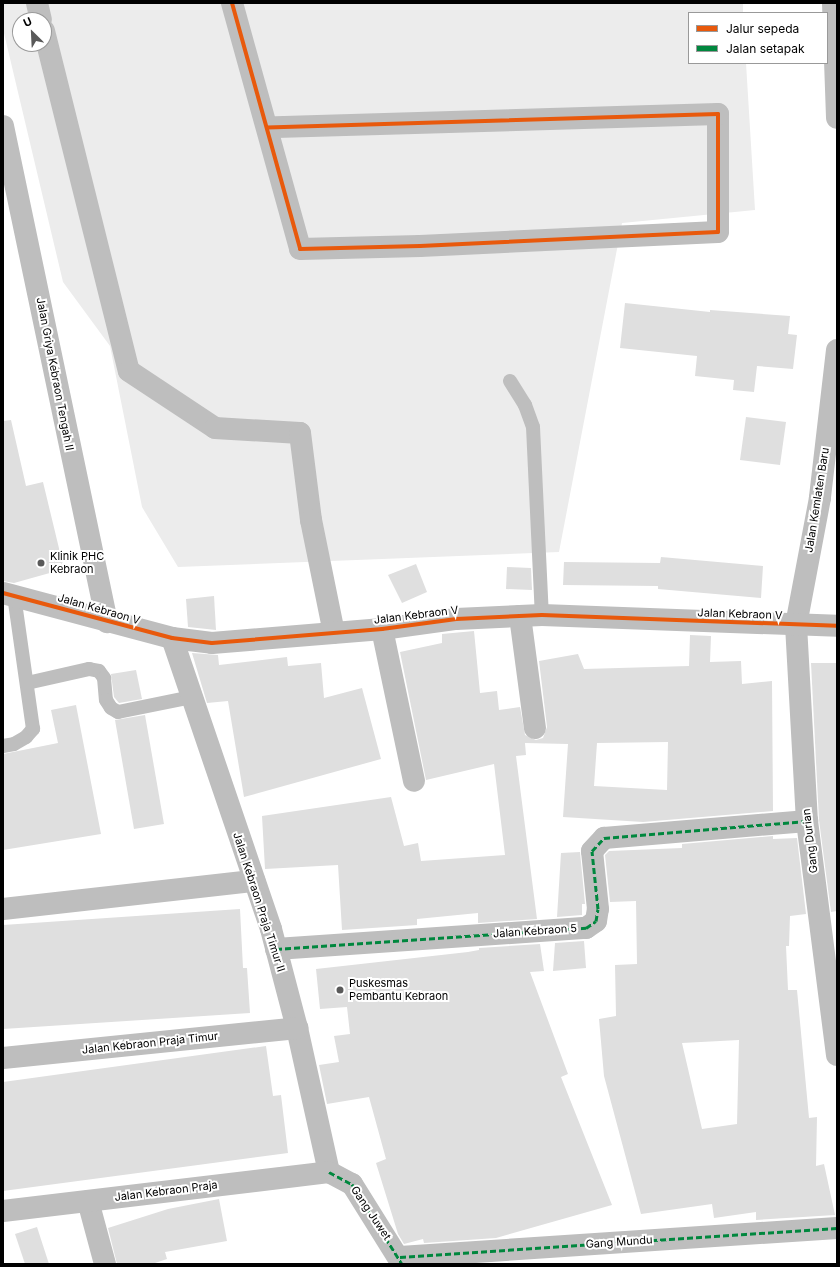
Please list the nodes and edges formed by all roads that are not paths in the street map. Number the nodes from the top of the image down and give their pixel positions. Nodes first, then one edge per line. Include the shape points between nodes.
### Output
1 (232, 3) edge
2 (833, 3) edge
3 (49, 52) edge
4 (837, 118) edge
5 (3, 126) edge
6 (267, 127) junction
7 (837, 350) edge
8 (510, 381) dead end
9 (8, 594) edge
10 (520, 616) junction
11 (542, 616) junction
12 (107, 622) junction
13 (796, 625) junction
14 (837, 626) edge
15 (382, 629) junction
16 (334, 633) junction
17 (172, 638) junction
18 (27, 683) junction
19 (192, 697) junction
20 (534, 728) dead end
21 (3, 746) edge
22 (414, 780) dead end
23 (807, 821) junction
24 (254, 881) junction
25 (3, 909) edge
26 (276, 949) junction
27 (834, 1019) edge
28 (297, 1028) junction
29 (837, 1055) edge
30 (3, 1058) edge
31 (329, 1172) junction
32 (88, 1201) junction
33 (3, 1211) edge
34 (837, 1228) edge
35 (401, 1261) edge
36 (105, 1264) edge

1 - 6 street
2 - 4 street
3 - 16 street via 129,370 214,428 300,433 311,520
5 - 12 street, Jalan Griya Kebraon Tengah II
6 - 6 street via 300,248 420,246 718,232 718,114
7 - 13 street, Jalan Kemlaten Baru via 820,498
8 - 11 lane via 525,405 533,427
9 - 12 street, Jalan Kebraon V via 65,607
9 - 18 lane
10 - 11 street, Jalan Kebraon V
10 - 15 street, Jalan Kebraon V via 456,619
10 - 20 street
11 - 13 street, Jalan Kebraon V
12 - 17 street, Jalan Kebraon V
13 - 14 street, Jalan Kebraon V
13 - 23 street, Gang Durian
15 - 16 street, Jalan Kebraon V
15 - 22 street
16 - 17 street, Jalan Kebraon V via 212,643
17 - 19 street, Jalan Kebraon Praja Timur II
18 - 19 lane via 89,669 99,671 104,678 106,700 111,708 118,712
18 - 21 lane via 33,729 14,744
19 - 24 street, Jalan Kebraon Praja Timur II
23 - 26 street, Jalan Kebraon 5 via 604,838 592,851 598,909 596,921 586,928
23 - 27 street, Gang Durian
24 - 25 street
24 - 26 street, Jalan Kebraon Praja Timur II
26 - 28 street, Jalan Kebraon Praja Timur II
27 - 29 street, Gang Durian
28 - 30 street, Jalan Kebraon Praja Timur
28 - 31 street, Jalan Kebraon Praja Timur II
31 - 32 street, Jalan Kebraon Praja
31 - 35 street, Gang Juwet via 352,1184
32 - 33 street, Jalan Kebraon Praja
32 - 36 street
34 - 35 street, Gang Mundu

